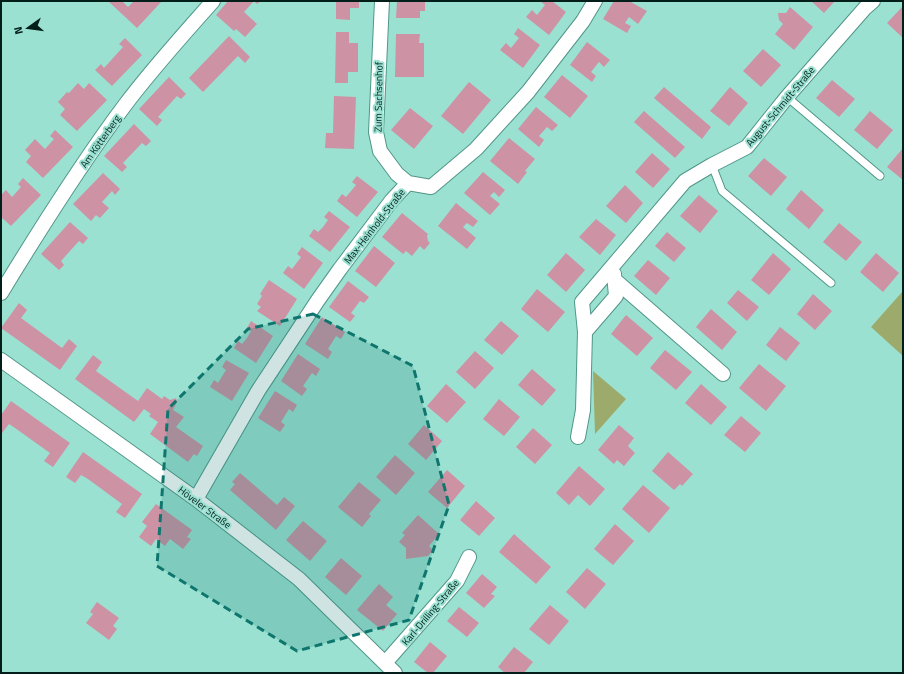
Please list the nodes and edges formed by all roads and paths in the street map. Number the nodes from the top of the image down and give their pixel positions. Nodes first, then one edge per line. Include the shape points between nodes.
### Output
1 (213, 1) edge
2 (382, 1) edge
3 (595, 1) edge
4 (872, 1) edge
5 (787, 97) junction
6 (712, 165) junction
7 (880, 176) dead end
8 (408, 183) junction
9 (612, 267) junction
10 (616, 281) junction
11 (831, 282) dead end
12 (1, 293) edge
13 (585, 332) junction
14 (1, 360) edge
15 (723, 374) dead end
16 (578, 437) dead end
17 (196, 499) junction
18 (469, 557) dead end
19 (390, 668) edge

1 - 12 street, Am Kötterberg via 125,105
2 - 8 street, Zum Sachsenhof via 376,132 380,151 397,174
3 - 8 street, Max-Heinhold-Straße via 583,21 528,92 476,148 431,187
4 - 5 street, August-Schmidt-Straße
5 - 6 street, August-Schmidt-Straße via 747,147
5 - 7 lane
6 - 9 street, August-Schmidt-Straße via 685,181
6 - 11 lane via 722,191
8 - 17 street, Max-Heinhold-Straße via 392,200 318,300 258,391
9 - 10 street
9 - 13 street, August-Schmidt-Straße via 582,302
10 - 13 street via 616,296
10 - 15 street
13 - 16 street, August-Schmidt-Straße via 583,410
14 - 17 street, Höveler Straße
17 - 19 street, Höveler Straße via 299,579
18 - 19 street, Karl-Drilling-Straße via 457,581

